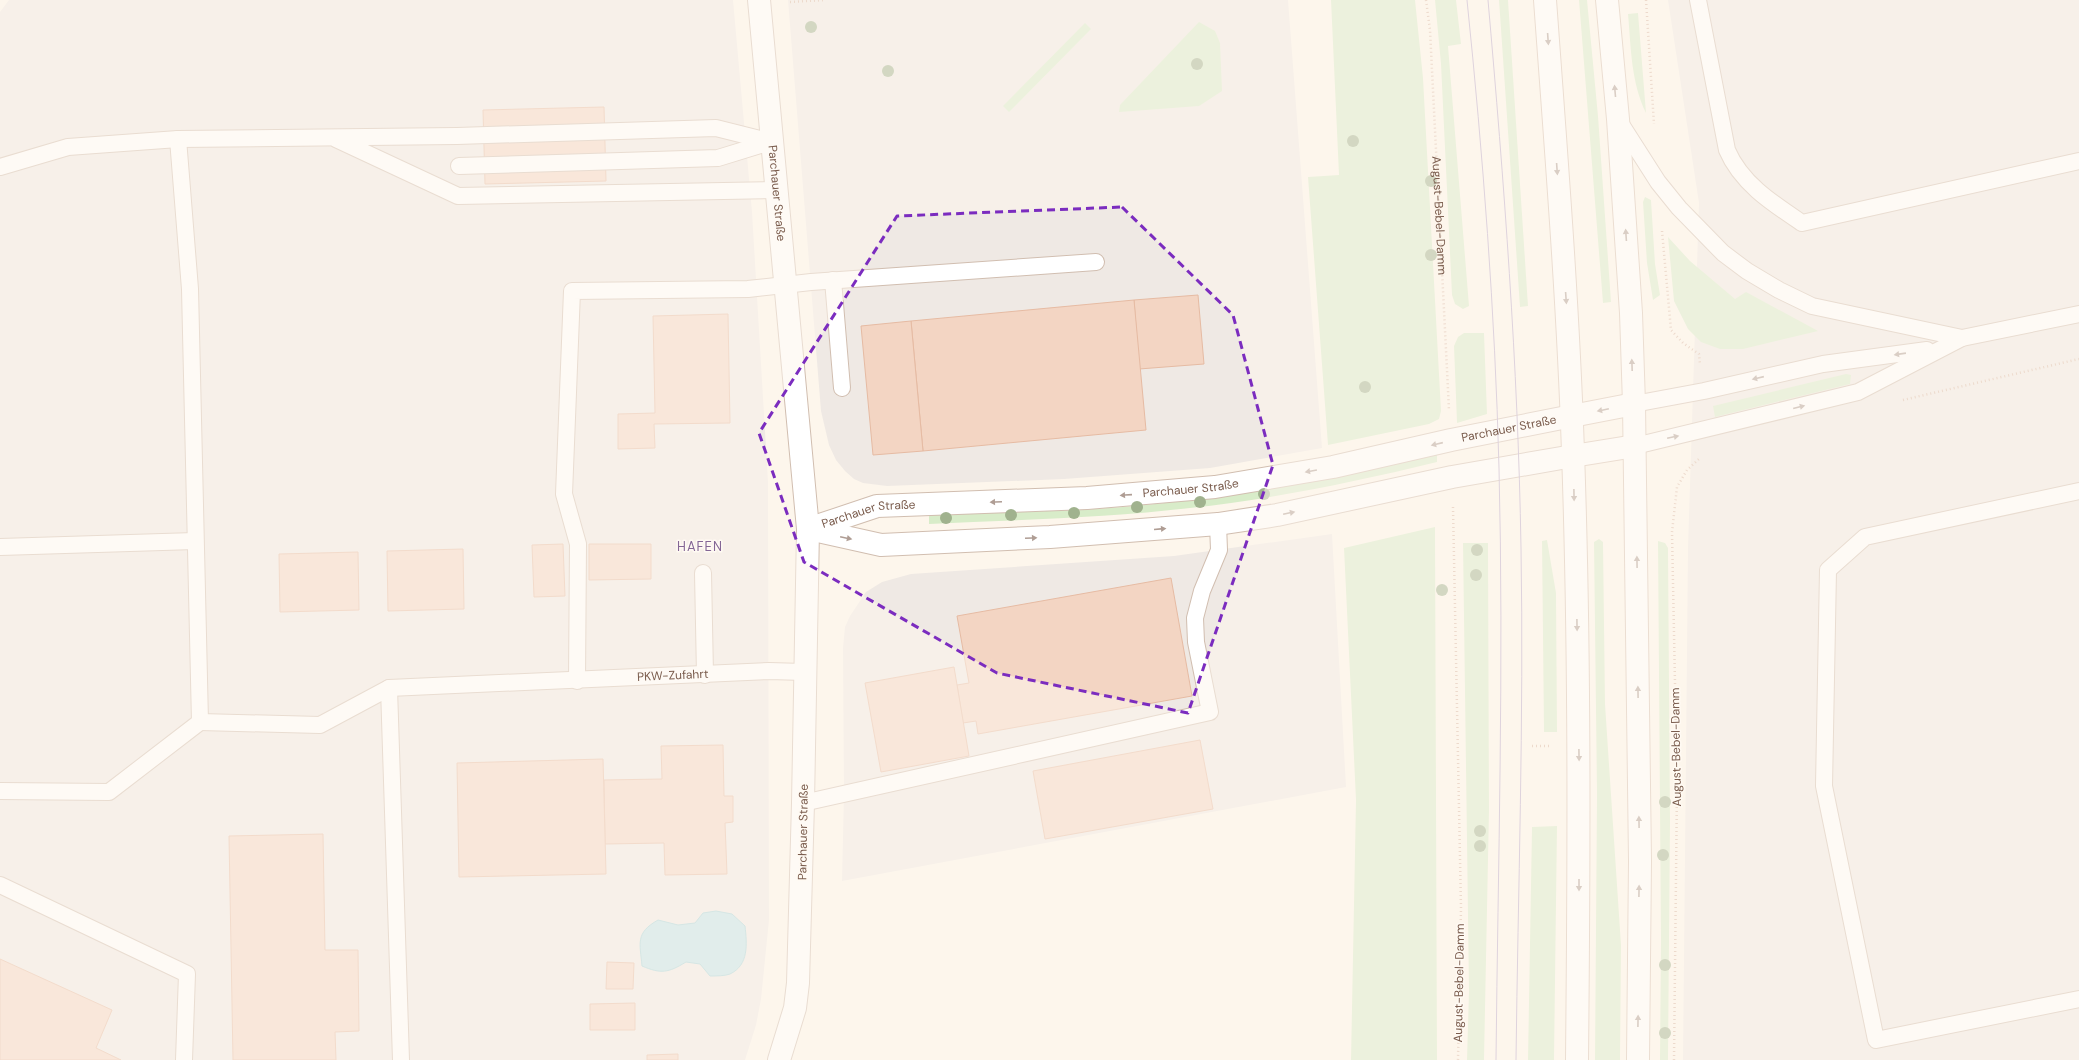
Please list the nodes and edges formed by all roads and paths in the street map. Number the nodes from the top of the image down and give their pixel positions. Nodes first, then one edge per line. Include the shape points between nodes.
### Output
1 (825, 0) edge
2 (1426, 0) edge
3 (1545, 0) edge
4 (1607, 0) edge
5 (1646, 0) edge
6 (1698, 0) edge
7 (759, 2) edge
8 (1618, 118) junction
9 (1654, 130) dead end
10 (333, 137) junction
11 (178, 139) junction
12 (772, 142) junction
13 (2079, 161) edge
14 (459, 166) dead end
15 (0, 167) edge
16 (776, 190) junction
17 (1662, 225) dead end
18 (1096, 262) dead end
19 (834, 280) junction
20 (785, 286) junction
21 (2079, 314) edge
22 (1962, 338) junction
23 (1939, 348) junction
24 (1701, 366) dead end
25 (842, 388) dead end
26 (1634, 404) junction
27 (1450, 416) dead end
28 (1572, 416) junction
29 (1634, 446) junction
30 (1573, 456) junction
31 (1703, 456) dead end
32 (2079, 491) edge
33 (1453, 505) dead end
34 (1218, 524) junction
35 (808, 529) junction
36 (195, 541) junction
37 (0, 547) edge
38 (703, 573) dead end
39 (804, 672) junction
40 (706, 675) junction
41 (577, 681) junction
42 (389, 688) junction
43 (200, 722) junction
44 (1532, 746) dead end
45 (1552, 746) dead end
46 (0, 791) edge
47 (803, 803) junction
48 (0, 885) edge
49 (2079, 999) edge
50 (184, 1060) edge
51 (401, 1060) edge
52 (779, 1060) edge
53 (1458, 1060) edge
54 (1577, 1060) edge
55 (1638, 1060) edge
56 (1674, 1060) edge

1 - 7 path
2 - 27 path, August-Bebel-Damm via 1430,30
3 -> 28 street
8 -> 4 street
5 - 9 path
6 - 13 lane via 1727,150 1731,159 1757,191 1802,223
7 - 12 street, Parchauer Straße
8 - 22 lane via 1658,182 1679,208 1713,244 1747,272 1812,306
26 -> 8 street via 1631,313
10 - 11 lane
10 - 12 lane via 716,128
10 - 16 lane via 458,196
11 - 15 lane via 68,147
11 - 36 lane via 190,290
12 - 14 lane via 718,158
12 - 16 street, Parchauer Straße
16 - 20 street, Parchauer Straße
17 - 24 path via 1671,330 1683,343 1699,354
18 - 19 lane
19 - 20 lane
19 - 25 lane
20 - 35 street, Parchauer Straße
20 - 41 lane via 748,289 572,291 564,494 578,544
21 - 22 lane
22 - 23 lane
23 -> 26 lane via 1823,364
29 -> 23 lane via 1858,392
26 -> 28 street
26 - 29 street
28 - 30 street
28 -> 35 street, Parchauer Straße via 1451,440 1333,468 1215,487 1087,498 877,506
29 - 30 street
55 -> 29 street via 1640,860
34 -> 30 street, Parchauer Straße via 1277,515 1452,477
30 -> 54 street via 1579,784
31 - 56 path, August-Bebel-Damm via 1687,470 1677,487 1672,532 1677,785
32 - 49 lane via 1865,537 1828,570 1824,786 1876,1040
33 - 53 path, August-Bebel-Damm via 1461,908
35 -> 34 street, Parchauer Straße via 881,545 1050,538
34 - 47 lane via 1218,550 1202,591 1195,618 1196,642 1210,712
35 - 39 street, Parchauer Straße
36 - 37 lane
36 - 43 lane
38 - 40 lane
39 - 40 lane, PKW-Zufahrt via 769,671
39 - 47 street, Parchauer Straße
40 - 41 lane, PKW-Zufahrt
41 - 42 lane, PKW-Zufahrt
42 - 43 lane via 320,725
42 - 51 lane
43 - 46 lane via 109,792
44 - 45 path
47 - 52 street, Parchauer Straße via 798,983 792,1021
48 - 50 lane via 187,974

